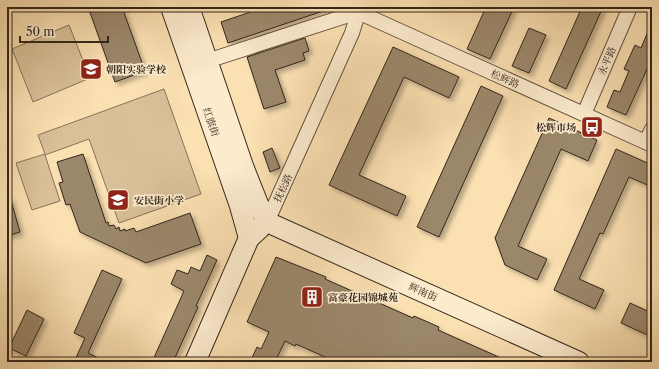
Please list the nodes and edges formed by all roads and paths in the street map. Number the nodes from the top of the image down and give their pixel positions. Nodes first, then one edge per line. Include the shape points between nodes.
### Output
1 (171, 7) edge
2 (189, 7) edge
3 (630, 7) edge
4 (359, 9) edge
5 (207, 61) junction
6 (584, 114) junction
7 (650, 139) edge
8 (267, 222) junction
9 (249, 238) junction
10 (195, 362) edge
11 (579, 362) edge

1 - 9 street, 红旗街
2 - 5 street, 红旗街
3 - 6 street, 永平路
4 - 5 street
4 - 6 street, 松辉路
4 - 8 street, 抚松路 via 352,33
5 - 8 street, 红旗街 via 243,166
6 - 7 street, 松辉路
8 - 9 street, 抚松路
8 - 11 street, 辉南街
9 - 10 street, 抚松路

